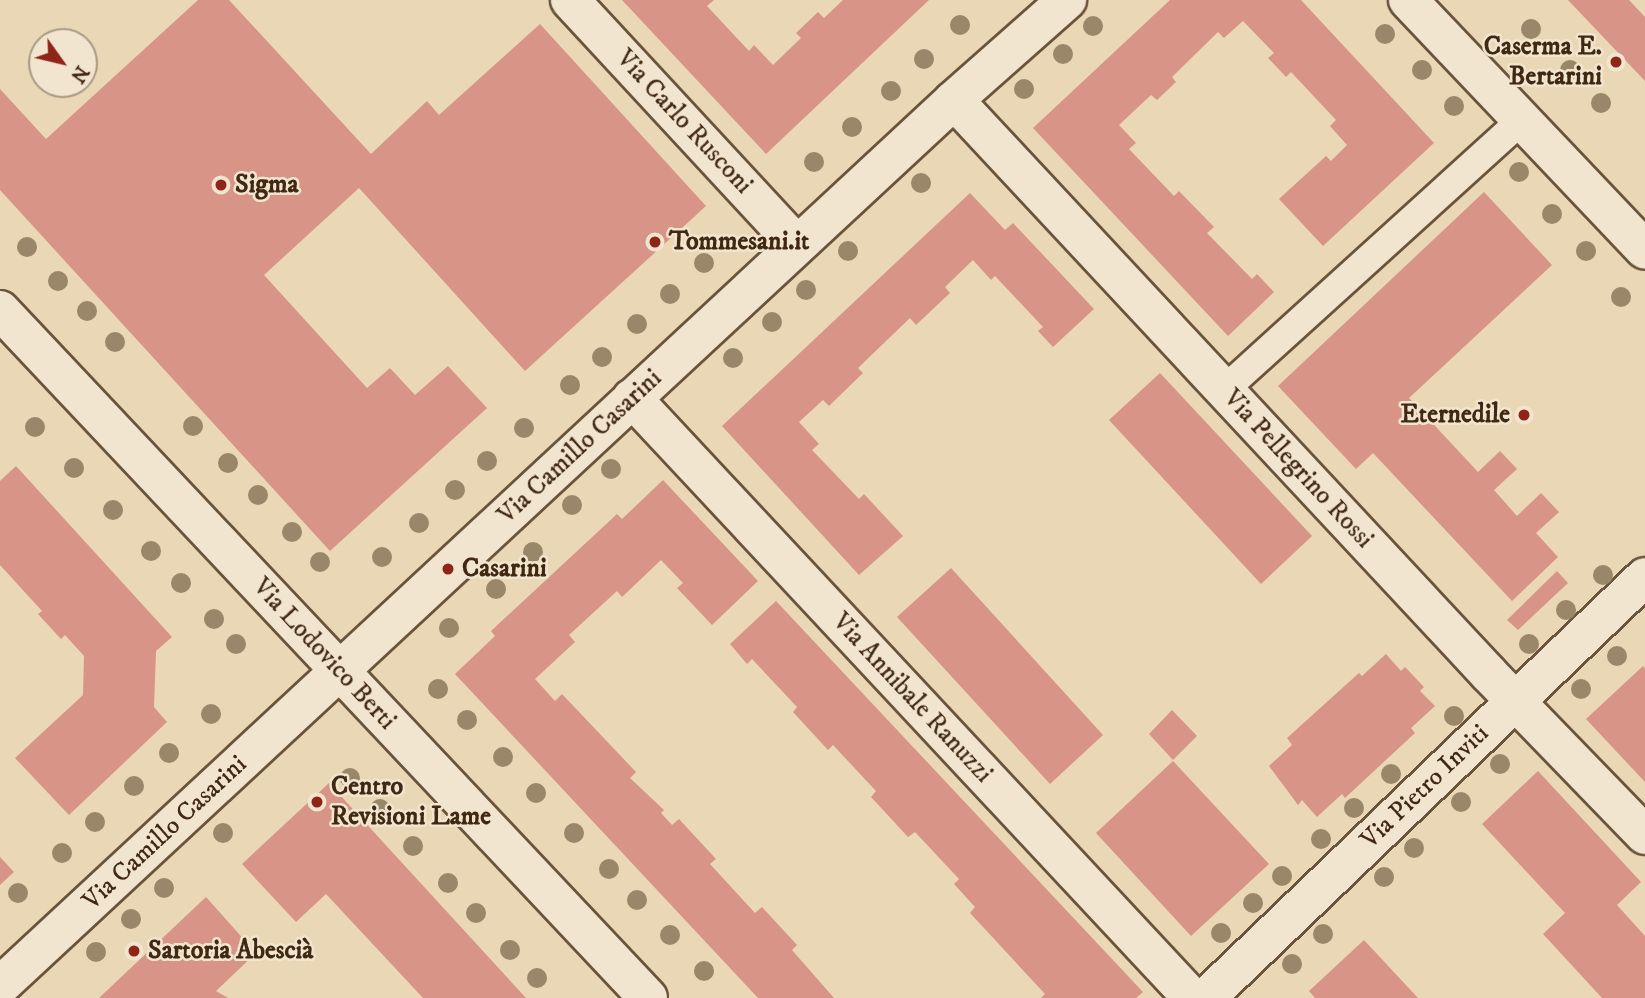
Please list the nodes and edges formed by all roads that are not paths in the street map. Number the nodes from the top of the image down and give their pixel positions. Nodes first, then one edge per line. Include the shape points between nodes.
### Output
1 (570, 0) edge
2 (1067, 0) edge
3 (1408, 0) edge
4 (1047, 12) edge
5 (954, 100) junction
6 (1522, 120) junction
7 (797, 245) junction
8 (1645, 250) edge
9 (0, 310) edge
10 (1224, 390) junction
11 (632, 398) junction
12 (1645, 577) edge
13 (339, 670) junction
14 (1515, 701) junction
15 (1645, 835) edge
16 (0, 986) edge
17 (648, 998) edge
18 (1192, 998) edge
19 (1206, 998) edge

1 - 7 street, Via Carlo Rusconi
2 - 4 street, Via Camillo Casarini
3 - 6 street
4 - 5 street, Via Camillo Casarini
5 - 7 street, Via Camillo Casarini
5 - 10 street, Via Pellegrino Rossi
6 - 8 street
6 - 10 lane
7 - 11 street, Via Camillo Casarini
9 - 13 street, Via Lodovico Berti
10 - 14 street, Via Pellegrino Rossi
11 - 13 street, Via Camillo Casarini
11 - 18 street, Via Annibale Ranuzzi
12 - 14 street, Via Pietro Inviti
13 - 16 street, Via Camillo Casarini
13 - 17 street, Via Lodovico Berti
14 - 15 street, Via Pellegrino Rossi
14 - 19 street, Via Pietro Inviti

